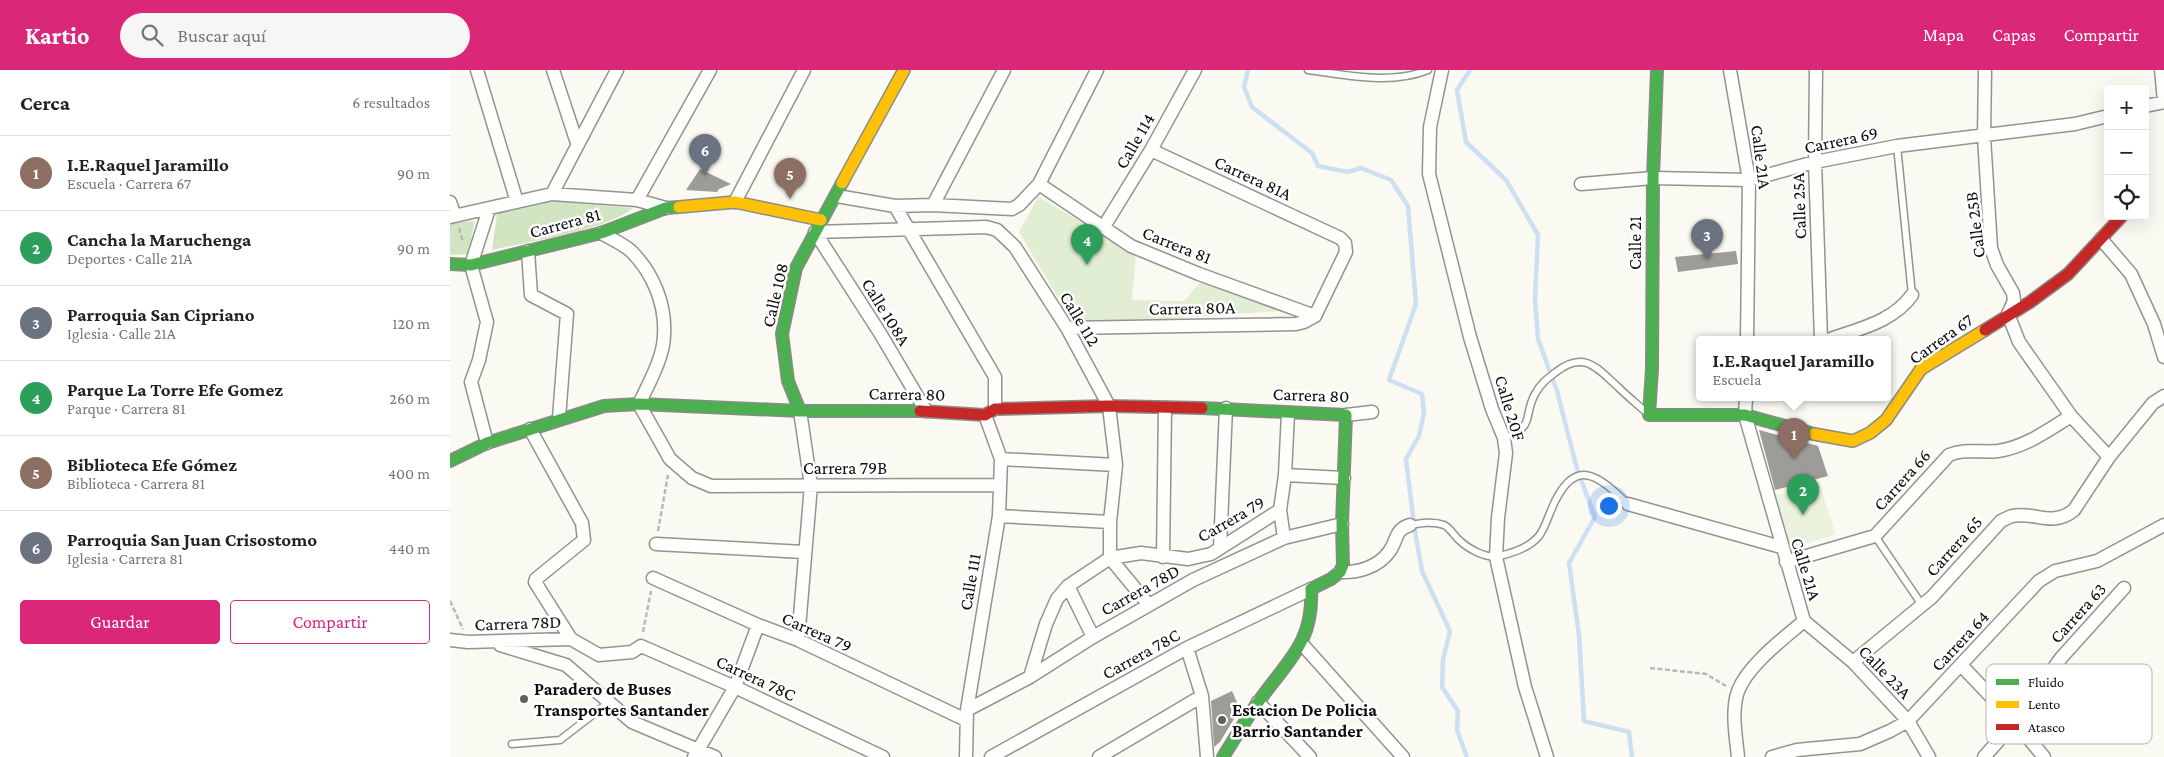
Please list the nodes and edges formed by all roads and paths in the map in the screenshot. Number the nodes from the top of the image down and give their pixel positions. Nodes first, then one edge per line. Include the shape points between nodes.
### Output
1 (476, 70) edge
2 (553, 70) edge
3 (617, 70) edge
4 (710, 70) edge
5 (804, 70) edge
6 (904, 70) edge
7 (1004, 70) edge
8 (1097, 70) edge
9 (1195, 70) edge
10 (1308, 70) edge
11 (1428, 70) edge
12 (1442, 70) edge
13 (1657, 70) edge
14 (1730, 70) edge
15 (1816, 70) edge
16 (1985, 70) edge
17 (2161, 70) edge
18 (2164, 101) edge
19 (2149, 105) edge
20 (2104, 117) edge
21 (1984, 136) junction
22 (577, 143) junction
23 (1897, 146) junction
24 (1151, 150) junction
25 (1815, 162) junction
26 (1653, 178) junction
27 (1749, 180) junction
28 (1039, 184) junction
29 (1581, 184) dead end
30 (552, 194) junction
31 (837, 196) junction
32 (637, 200) junction
33 (450, 202) edge
34 (517, 202) junction
35 (735, 202) junction
36 (933, 205) junction
37 (895, 206) junction
38 (666, 208) junction
39 (489, 209) junction
40 (452, 217) edge
41 (821, 220) junction
42 (2118, 220) edge
43 (1103, 228) junction
44 (909, 230) junction
45 (815, 232) junction
46 (601, 233) junction
47 (2101, 239) junction
48 (528, 251) junction
49 (450, 264) edge
50 (471, 265) junction
51 (1912, 295) joint
52 (2008, 314) junction
53 (1315, 316) junction
54 (1067, 328) junction
55 (1747, 336) edge
56 (1821, 336) edge
57 (1839, 336) edge
58 (2164, 357) edge
59 (2164, 396) edge
60 (1746, 401) edge
61 (639, 404) junction
62 (1109, 406) junction
63 (1165, 408) junction
64 (1226, 408) junction
65 (800, 411) junction
66 (926, 411) junction
67 (990, 412) junction
68 (1372, 412) dead end
69 (1288, 413) junction
70 (1346, 415) junction
71 (1745, 415) junction
72 (1650, 416) junction
73 (2071, 416) junction
74 (560, 418) junction
75 (530, 429) junction
76 (1504, 438) junction
77 (487, 443) junction
78 (2109, 457) junction
79 (1001, 459) junction
80 (450, 461) edge
81 (1116, 465) junction
82 (1285, 475) junction
83 (1344, 478) junction
84 (810, 485) junction
85 (1000, 485) junction
86 (1628, 504) joint
87 (1280, 510) junction
88 (999, 516) junction
89 (1110, 522) junction
90 (1342, 524) junction
91 (1410, 525) joint
92 (2164, 525) edge
93 (1875, 536) junction
94 (1284, 538) junction
95 (656, 544) dead end
96 (1781, 547) junction
97 (1220, 548) junction
98 (804, 552) junction
99 (1163, 557) junction
100 (1496, 557) junction
101 (1110, 558) junction
102 (1786, 562) junction
103 (1340, 572) junction
104 (653, 578) dead end
105 (1068, 586) junction
106 (2124, 588) dead end
107 (1311, 589) junction
108 (450, 601) edge
109 (1148, 604) junction
110 (1922, 604) junction
111 (1804, 621) junction
112 (758, 626) junction
113 (1093, 636) junction
114 (571, 639) junction
115 (450, 640) edge
116 (798, 640) junction
117 (487, 641) junction
118 (468, 642) junction
119 (1302, 644) junction
120 (640, 646) joint
121 (1187, 648) junction
122 (1853, 662) junction
123 (2057, 664) edge
124 (1961, 665) junction
125 (1650, 668) dead end
126 (1030, 677) junction
127 (736, 687) junction
128 (1986, 691) edge
129 (1738, 693) junction
130 (1202, 696) junction
131 (1258, 702) junction
132 (608, 703) junction
133 (966, 715) junction
134 (1908, 721) junction
135 (512, 744) dead end
136 (1996, 744) edge
137 (2033, 744) edge
138 (696, 753) edge
139 (715, 757) edge
140 (883, 757) edge
141 (966, 757) edge
142 (991, 757) edge
143 (1099, 757) edge
144 (1207, 757) edge
145 (1223, 757) edge
146 (1310, 757) edge
147 (1403, 757) edge
148 (1546, 757) edge
149 (1738, 757) edge
150 (1772, 757) edge
151 (1929, 757) edge
152 (1984, 757) edge
153 (2044, 757) edge

1 - 34 street
2 - 22 street
3 - 22 street
4 - 32 street
5 - 35 street
6 - 31 street, Calle 108
7 - 36 street
8 - 28 street
9 - 24 street, Calle 114
10 - 11 lane via 1385,78 1416,75
12 - 76 street, Calle 20F via 1430,127 1429,174 1470,337
13 - 26 street, Calle 21
14 - 27 street, Calle 21A
15 - 25 street, Calle 25A
16 - 21 street, Calle 25B
17 - 18 street
18 - 19 street
20 - 21 street, Carrera 69
21 - 23 street, Carrera 69
21 - 52 street, Calle 25B via 1991,248 2013,293 2014,302
22 - 30 street
23 - 25 street, Carrera 69
23 - 51 lane
24 - 43 street, Calle 114
24 - 53 street, Carrera 81A via 1345,242 1346,252
25 - 27 street, Carrera 69
25 - 56 street, Calle 25A
26 - 27 street, Carrera 69
26 - 29 street, Carrera 69
26 - 72 street, Calle 21
27 - 55 street, Calle 21A
28 - 36 street via 1012,209
28 - 43 street, Carrera 81
30 - 32 street, Carrera 81
30 - 34 street, Carrera 81
31 - 37 street
31 - 41 street, Calle 108
32 - 38 street, Carrera 81
33 - 40 street
34 - 39 street, Carrera 81
35 - 38 street, Carrera 81
35 - 41 street, Carrera 81
36 - 37 street
37 - 44 street, Calle 111
38 - 46 street, Carrera 81
39 - 40 street, Carrera 81
39 - 50 street
40 - 50 path
41 - 45 street, Calle 108
42 - 47 street, Carrera 67
43 - 53 street, Carrera 81 via 1139,249 1199,274
44 - 45 street, Calle 112
44 - 54 street, Calle 112 via 986,227 997,230 1014,247
44 - 67 street, Calle 111 via 995,377
45 - 65 street, Calle 108 via 796,268 782,334 788,381
45 - 66 street, Calle 108A
46 - 48 street, Carrera 81
46 - 61 street via 630,251 653,278 662,308 664,336 656,366
47 - 52 street, Carrera 67 via 2068,274
47 - 58 street via 2130,274 2154,324
48 - 50 street, Carrera 81
48 - 74 street via 531,295 567,314
49 - 50 street, Carrera 81
50 - 77 street via 487,322 471,382
51 - 57 street via 1904,306 1886,319
52 - 71 street, Carrera 67 via 1921,369 1886,420 1853,441
52 - 73 street via 2019,342
53 - 54 street, Carrera 80A via 1296,324
54 - 62 street, Calle 112
59 - 78 street, Carrera 65 via 2153,403
60 - 71 street, Calle 21A
61 - 65 street, Carrera 80
61 - 74 street, Carrera 80 via 604,406
61 - 84 street, Carrera 79B via 670,459 692,478 711,486
62 - 63 street, Carrera 80
62 - 67 street, Carrera 80
62 - 81 street, Calle 112
63 - 64 street, Carrera 80
63 - 99 street
64 - 69 street, Carrera 80
64 - 97 street
65 - 66 street, Carrera 80
65 - 84 street, Calle 108
66 - 67 street, Carrera 80
67 - 79 street, Calle 111
68 - 70 street, Carrera 80
69 - 70 street, Carrera 80
69 - 82 street
70 - 83 street
71 - 72 street, Carrera 67
71 - 96 street, Calle 21A
72 - 76 lane via 1596,366 1580,361 1568,363 1542,383 1534,395 1527,422 1518,432
73 - 78 street
73 - 93 street, Carrera 66 via 2024,445 1998,451 1960,450 1949,455
74 - 75 street, Carrera 80
75 - 77 street, Carrera 80
75 - 114 street via 584,532 581,544 536,579 536,584
76 - 100 street, Calle 20F via 1506,454
77 - 80 street, Carrera 80
78 - 110 street, Carrera 65 via 2074,510 2053,520 2013,516 2001,520
79 - 81 street
79 - 85 street, Calle 111
81 - 89 street, Calle 112
82 - 83 street
82 - 87 street
83 - 90 street
84 - 85 street, Carrera 79B
84 - 98 street, Calle 108
85 - 88 street, Calle 111
86 - 96 street
86 - 100 lane via 1606,483 1585,474 1578,475 1568,481 1552,506 1539,536 1523,549
87 - 94 street
87 - 97 street, Carrera 79
88 - 89 street
88 - 133 street, Calle 111
89 - 101 street, Calle 112
90 - 94 street, Carrera 78D
90 - 103 street via 1343,565
91 - 100 lane via 1424,522 1446,526 1473,551
91 - 103 street via 1399,530 1389,552 1371,567
92 - 124 street, Carrera 64 via 2097,561 2055,571 2039,581
93 - 102 street, Carrera 66
93 - 110 lane
94 - 109 street, Carrera 78D
95 - 98 street
96 - 102 street, Calle 21A
97 - 99 street, Carrera 79 via 1211,554 1188,559
98 - 116 street, Calle 108
99 - 101 street, Carrera 79 via 1141,553
100 - 148 street, Calle 20F via 1525,687
101 - 105 street, Carrera 79
101 - 109 street
102 - 111 street, Calle 21A
103 - 107 street
104 - 112 street, Carrera 79
105 - 113 street
105 - 126 street, Carrera 79 via 1046,624
106 - 123 street, Carrera 63
107 - 119 street via 1312,608
107 - 121 street, Carrera 78C
108 - 118 path
109 - 113 street, Carrera 78D
110 - 122 street, Carrera 65
111 - 122 street, Calle 23A
111 - 129 street, Calle 21A via 1744,680
112 - 116 street, Carrera 79
112 - 127 street
113 - 126 street, Carrera 78D
114 - 117 street, Carrera 78D
114 - 120 street, Carrera 78D via 600,655 632,652
115 - 118 street, Carrera 78D
116 - 133 street, Carrera 79
117 - 118 street, Carrera 78D
117 - 132 street via 566,664
119 - 131 street
119 - 147 street
120 - 127 street, Carrera 78C
121 - 130 street
121 - 142 street, Carrera 78C
122 - 134 street, Calle 23A
124 - 128 street
124 - 134 street, Carrera 64
125 - 129 path via 1706,674
126 - 133 street, Carrera 78D
127 - 138 street
127 - 140 street, Carrera 78C
129 - 149 street, Calle 21A via 1735,712
130 - 143 street
130 - 144 street
131 - 145 street
131 - 146 street
132 - 135 lane via 560,740
132 - 138 street via 632,722
133 - 141 street, Calle 111
134 - 150 street, Carrera 64 via 1860,744 1797,750
134 - 151 street, Calle 23A
136 - 152 street, Carrera 63
137 - 153 street
138 - 139 street

